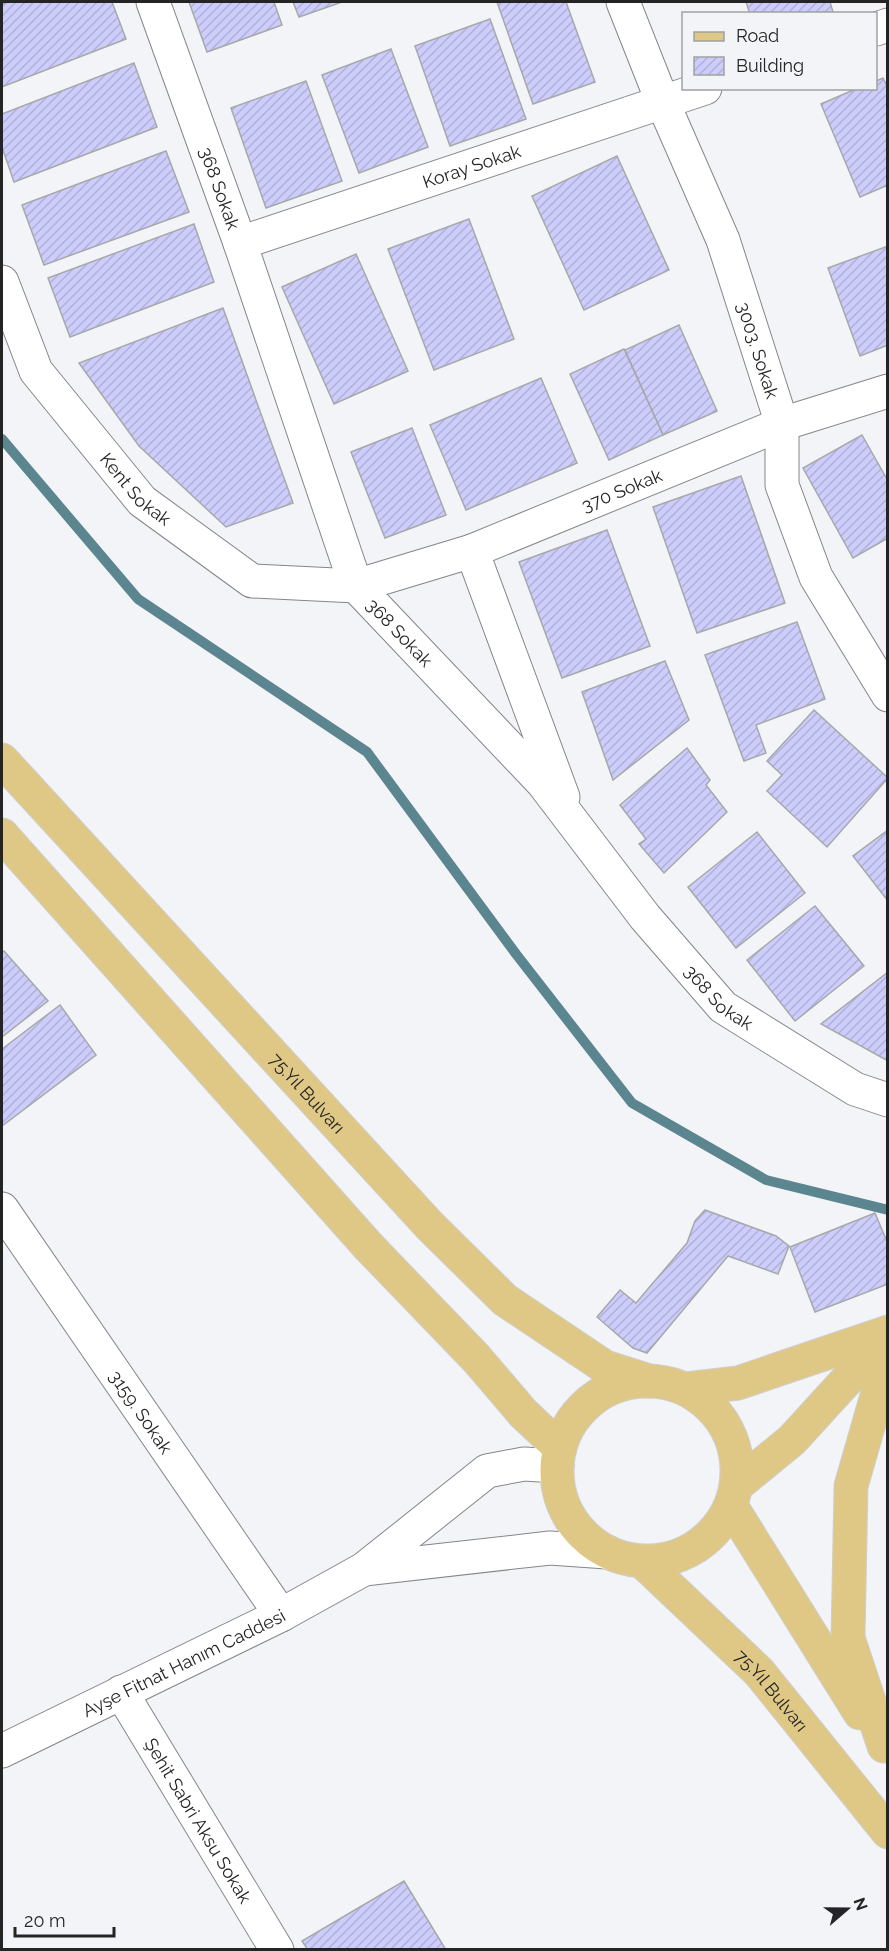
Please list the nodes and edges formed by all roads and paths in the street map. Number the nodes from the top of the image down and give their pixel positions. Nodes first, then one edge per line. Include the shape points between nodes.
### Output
1 (153, 2) edge
2 (623, 2) edge
3 (699, 90) edge
4 (663, 103) junction
5 (240, 243) junction
6 (2, 282) edge
7 (888, 391) edge
8 (782, 424) junction
9 (472, 552) junction
10 (356, 586) junction
11 (888, 695) edge
12 (2, 760) edge
13 (572, 821) junction
14 (2, 835) edge
15 (888, 1100) edge
16 (2, 1209) edge
17 (888, 1334) edge
18 (888, 1374) edge
19 (650, 1381) junction
20 (686, 1389) junction
21 (558, 1457) junction
22 (734, 1495) junction
23 (607, 1552) junction
24 (643, 1562) junction
25 (364, 1569) junction
26 (281, 1615) junction
27 (121, 1692) junction
28 (886, 1749) edge
29 (2, 1751) edge
30 (888, 1832) edge
31 (277, 1950) edge

1 - 5 street, 368 Sokak
2 - 4 street, 3003. Sokak
3 - 4 street, Koray Sokak
4 - 5 street, Koray Sokak
4 - 8 street, 3003. Sokak via 723,240
5 - 10 street, 368 Sokak
6 - 10 street, Kent Sokak via 36,371 142,501 252,581
7 - 8 street, 370 Sokak
8 - 9 street, 370 Sokak
8 - 11 street, 3003. Sokak via 782,486 816,577
9 - 10 street, 370 Sokak
9 - 13 street
10 - 13 street, 368 Sokak via 543,783
12 - 19 main road, 75.Yıl Bulvarı via 430,1226 505,1300 605,1367
13 - 15 street, 368 Sokak via 645,918 723,1007 855,1089
14 - 21 main road via 369,1247 476,1358
16 - 26 street, 3159. Sokak
17 - 20 main road via 738,1383
17 - 22 main road via 792,1440
18 - 28 main road via 878,1392 851,1486 848,1638
19 - 20 main road
19 - 21 main road via 620,1385 593,1398 572,1420
20 - 22 main road via 710,1406 728,1429 736,1456
21 - 23 main road via 559,1492 569,1516 585,1537
21 - 25 street, Ayşe Fitnat Hanım Caddesi via 487,1471
22 - 24 main road via 717,1530 696,1548 670,1559
22 - 28 main road via 858,1710
23 - 24 main road
23 - 25 street, Ayşe Fitnat Hanım Caddesi via 550,1548
24 - 30 main road, 75.Yıl Bulvarı via 759,1672
25 - 26 street, Ayşe Fitnat Hanım Caddesi
26 - 27 street, Ayşe Fitnat Hanım Caddesi
27 - 29 street, Ayşe Fitnat Hanım Caddesi
27 - 31 street, Şehit Sabri Aksu Sokak

